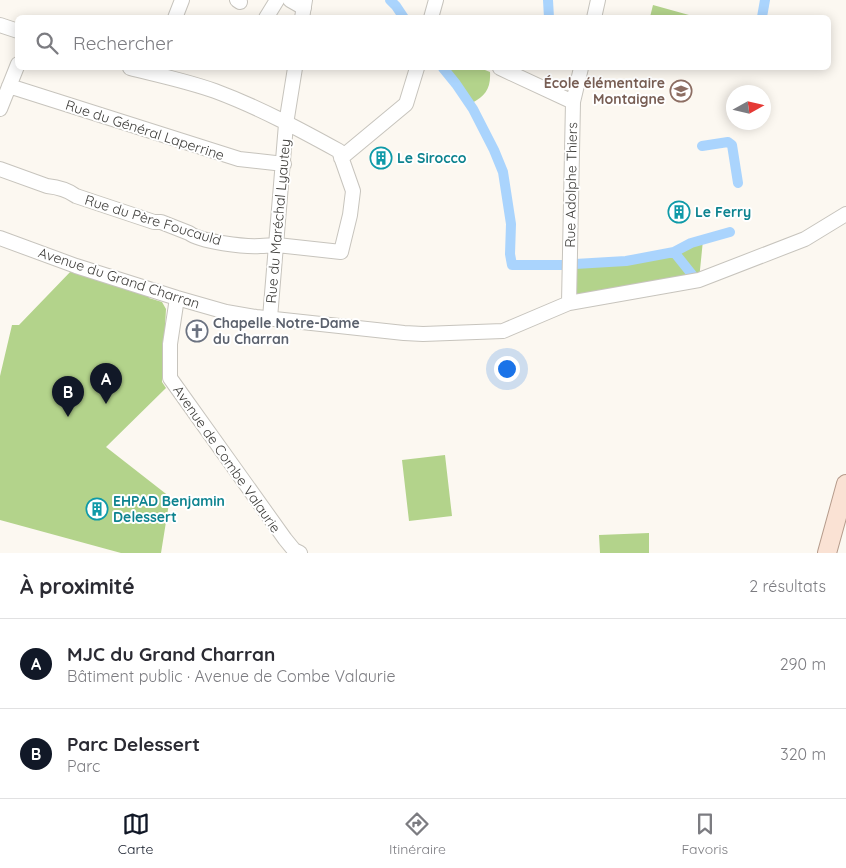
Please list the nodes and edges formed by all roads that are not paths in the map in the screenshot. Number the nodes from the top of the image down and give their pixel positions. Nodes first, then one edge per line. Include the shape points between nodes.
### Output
1 (182, 0) edge
2 (277, 0) edge
3 (290, 0) edge
4 (436, 0) edge
5 (598, 0) edge
6 (304, 8) edge
7 (176, 15) edge
8 (268, 15) edge
9 (432, 15) edge
10 (595, 15) edge
11 (0, 25) edge
12 (15, 30) edge
13 (16, 70) edge
14 (138, 70) edge
15 (295, 70) edge
16 (416, 70) edge
17 (504, 70) edge
18 (581, 70) edge
19 (9, 86) junction
20 (573, 102) junction
21 (0, 109) edge
22 (286, 124) junction
23 (341, 158) junction
24 (284, 164) junction
25 (0, 169) edge
26 (846, 214) edge
27 (0, 238) edge
28 (277, 245) junction
29 (177, 298) junction
30 (569, 303) junction
31 (270, 318) junction
32 (846, 484) edge
33 (843, 506) edge
34 (300, 553) edge
35 (827, 553) edge

1 - 7 street
2 - 8 street
3 - 6 street
4 - 9 street
5 - 10 street
11 - 12 street
13 - 19 street
14 - 22 street via 215,91
15 - 22 street, Rue du Maréchal Lyautey
16 - 23 street via 406,104
17 - 20 street
18 - 20 street, Rue Adolphe Thiers
19 - 21 street
19 - 24 street, Rue du Général Laperrine via 239,159
20 - 30 street, Rue Adolphe Thiers
22 - 23 street via 339,152
22 - 24 street, Rue du Maréchal Lyautey
23 - 28 street, Rue du Père Foucauld via 353,191 341,252
24 - 28 street, Rue du Maréchal Lyautey
25 - 28 street, Rue du Père Foucauld via 218,243
26 - 30 street, Avenue du Grand Charran via 805,239 699,280
27 - 29 street, Avenue du Grand Charran
28 - 31 street, Rue du Maréchal Lyautey
29 - 31 street, Avenue du Grand Charran via 226,312
29 - 34 street, Avenue de Combe Valaurie via 170,344 170,378 285,539
30 - 31 street, Avenue du Grand Charran via 503,331 414,334
32 - 33 main road
33 - 35 main road

